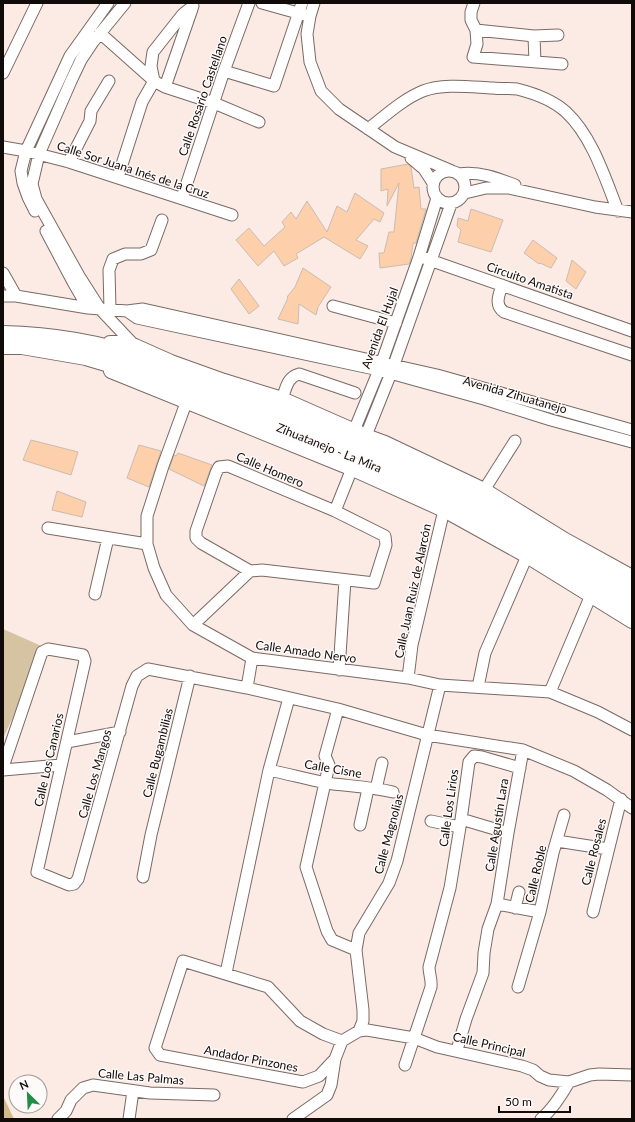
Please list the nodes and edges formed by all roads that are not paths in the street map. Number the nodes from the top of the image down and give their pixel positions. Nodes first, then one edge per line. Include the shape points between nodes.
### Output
1 (36, 3) edge
2 (108, 3) edge
3 (125, 3) edge
4 (249, 3) edge
5 (262, 3) edge
6 (314, 3) edge
7 (474, 3) edge
8 (193, 4) edge
9 (300, 8) edge
10 (310, 16) junction
11 (476, 30) junction
12 (100, 33) junction
13 (558, 35) dead end
14 (534, 36) junction
15 (535, 62) junction
16 (562, 64) dead end
17 (224, 71) junction
18 (3, 72) edge
19 (109, 81) dead end
20 (154, 81) junction
21 (165, 87) junction
22 (214, 103) junction
23 (259, 122) dead end
24 (368, 129) junction
25 (3, 147) edge
26 (26, 151) junction
27 (405, 152) junction
28 (39, 154) junction
29 (68, 162) junction
30 (456, 173) junction
31 (118, 177) junction
32 (434, 183) junction
33 (465, 193) junction
34 (536, 194) junction
35 (182, 198) junction
36 (437, 198) junction
37 (451, 204) junction
38 (618, 211) junction
39 (632, 212) edge
40 (232, 215) dead end
41 (162, 220) dead end
42 (424, 259) junction
43 (3, 273) edge
44 (502, 285) junction
45 (3, 296) edge
46 (16, 296) junction
47 (333, 306) dead end
48 (88, 308) junction
49 (105, 309) junction
50 (396, 323) junction
51 (632, 331) edge
52 (3, 334) edge
53 (88, 343) junction
54 (3, 346) edge
55 (22, 346) junction
56 (135, 346) junction
57 (632, 355) edge
58 (380, 366) junction
59 (392, 369) junction
60 (356, 393) dead end
61 (486, 394) junction
62 (282, 399) junction
63 (186, 403) junction
64 (632, 430) edge
65 (515, 441) dead end
66 (632, 442) edge
67 (353, 449) junction
68 (484, 490) junction
69 (444, 510) junction
70 (335, 511) junction
71 (48, 528) dead end
72 (108, 538) junction
73 (147, 544) junction
74 (527, 556) junction
75 (250, 571) junction
76 (632, 577) edge
77 (345, 580) junction
78 (632, 590) edge
79 (96, 594) dead end
80 (591, 595) junction
81 (632, 607) edge
82 (632, 621) edge
83 (193, 625) junction
84 (252, 658) junction
85 (339, 670) junction
86 (190, 676) junction
87 (408, 678) junction
88 (440, 685) junction
89 (478, 687) junction
90 (247, 688) junction
91 (550, 692) junction
92 (290, 698) junction
93 (338, 709) junction
94 (631, 727) edge
95 (120, 732) junction
96 (427, 735) junction
97 (67, 742) junction
98 (523, 750) junction
99 (382, 763) dead end
100 (61, 765) junction
101 (520, 768) junction
102 (3, 769) edge
103 (269, 770) junction
104 (325, 782) junction
105 (372, 789) junction
106 (393, 792) dead end
107 (621, 799) junction
108 (632, 808) edge
109 (564, 815) dead end
110 (430, 821) dead end
111 (461, 823) junction
112 (360, 824) dead end
113 (508, 832) junction
114 (557, 841) junction
115 (608, 849) junction
116 (37, 872) joint
117 (143, 877) dead end
118 (519, 892) dead end
119 (497, 904) junction
120 (514, 908) junction
121 (540, 912) junction
122 (593, 912) dead end
123 (356, 950) junction
124 (226, 974) junction
125 (518, 987) dead end
126 (359, 1031) junction
127 (414, 1038) junction
128 (342, 1041) junction
129 (457, 1050) junction
130 (335, 1059) junction
131 (405, 1065) dead end
132 (630, 1075) edge
133 (569, 1082) junction
134 (632, 1086) edge
135 (133, 1091) junction
136 (214, 1095) dead end
137 (58, 1119) edge
138 (129, 1119) edge
139 (293, 1119) edge
140 (541, 1119) edge

1 - 18 street
2 - 26 street via 70,56
3 - 12 street
4 - 17 street, Calle Rosario Castellano
5 - 9 street
6 - 10 street
7 - 11 street via 471,20
8 - 20 street via 154,52 151,66
8 - 21 street
9 - 10 street
9 - 17 street via 274,86
10 - 24 street via 307,34 310,62 321,91 339,109
11 - 14 street
11 - 15 street via 477,44 473,57
12 - 20 street
12 - 28 street via 81,60
13 - 14 street
14 - 15 street
15 - 16 street
17 - 22 street, Calle Rosario Castellano
19 - 29 street via 91,111 90,121
20 - 21 street
20 - 31 street via 142,102
21 - 22 street
22 - 23 street
22 - 35 street, Calle Rosario Castellano
24 - 27 street
24 - 38 street via 424,91 460,86 517,89 549,100 566,112 592,147
25 - 26 street
26 - 28 street, Calle Sor Juana Inés de la Cruz
26 - 48 street via 22,171 28,197
27 - 30 street
27 - 32 street via 424,169
28 - 29 street, Calle Sor Juana Inés de la Cruz
28 - 49 street via 32,184 36,199 79,276
29 - 31 street, Calle Sor Juana Inés de la Cruz
30 - 32 street via 444,172
30 - 33 street via 463,179
30 - 34 street via 484,175
31 - 35 street, Calle Sor Juana Inés de la Cruz
32 - 36 street via 433,191
33 - 34 street via 486,188 509,188
33 - 37 street
34 - 38 street
35 - 40 street, Calle Sor Juana Inés de la Cruz
36 - 37 street
36 - 42 street, Avenida El Hujal
37 - 42 street, Avenida El Hujal
38 - 39 street
41 - 49 street via 151,250 141,254 125,254 113,259 108,270
42 - 44 street, Circuito Amatista
42 - 50 street, Avenida El Hujal
42 - 59 street, Avenida El Hujal
43 - 46 street
44 - 51 street, Circuito Amatista
44 - 57 street via 497,302 504,312
45 - 46 street
46 - 48 street
47 - 50 street
48 - 49 street
49 - 56 street
49 - 58 street, Avenida Zihuatanejo via 143,309
50 - 58 street, Avenida El Hujal
52 - 53 highway, Zihuatanejo - La Mira via 26,334
53 - 56 main road
53 - 67 highway, Zihuatanejo - La Mira via 118,350 264,405
54 - 55 highway, Zihuatanejo - La Mira
55 - 63 main road via 122,375
55 - 67 highway, Zihuatanejo - La Mira via 86,357 133,371
56 - 62 main road via 171,362
58 - 59 street, Avenida Zihuatanejo
58 - 67 street, Avenida El Hujal
59 - 61 street, Avenida Zihuatanejo
59 - 67 street, Avenida El Hujal
60 - 62 street via 299,374 293,375 290,379
61 - 64 street, Avenida Zihuatanejo
61 - 66 street, Avenida Zihuatanejo via 551,420
62 - 67 main road
63 - 67 main road
63 - 73 street, Calle Amado Nervo via 147,516
65 - 68 street
67 - 68 main road via 385,443
67 - 69 main road
67 - 70 street
67 - 78 highway, Zihuatanejo - La Mira via 460,489
67 - 81 highway, Zihuatanejo - La Mira via 534,547
68 - 76 main road
69 - 74 main road
69 - 87 street, Calle Juan Ruiz de Alarcón via 412,645
70 - 75 street, Calle Homero via 228,466 219,467 196,531 196,538
70 - 77 street, Calle Homero via 385,536 386,545 374,583
71 - 72 street
72 - 73 street
72 - 79 street
73 - 83 street, Calle Amado Nervo via 166,595
74 - 80 main road
74 - 89 street via 485,653
75 - 77 street, Calle Homero via 262,570
75 - 83 street
77 - 85 street
80 - 82 main road
80 - 91 street
83 - 84 street, Calle Amado Nervo
84 - 85 street, Calle Amado Nervo
84 - 90 street
85 - 87 street, Calle Amado Nervo
86 - 90 street
86 - 95 street, Calle Los Mangos via 148,670 137,676
86 - 117 street, Calle Bugambilias
87 - 88 street, Calle Amado Nervo
88 - 89 street, Calle Amado Nervo
88 - 96 street, Calle Magnolias
89 - 91 street, Calle Amado Nervo
90 - 92 street
91 - 94 street, Calle Amado Nervo
92 - 93 street
92 - 103 street
93 - 96 street
93 - 104 street via 326,756 329,765
95 - 97 street
95 - 116 street, Calle Los Mangos via 78,879 70,885
96 - 98 street
96 - 123 street, Calle Magnolias via 397,861 389,883 359,933
97 - 100 street, Calle Los Canarios
97 - 102 street, Calle Los Canarios via 85,661 82,655 48,649 42,652
98 - 101 street, Calle Agustín Lara
98 - 107 street via 574,771
99 - 105 street
100 - 102 street
100 - 116 street, Calle Los Canarios
101 - 111 street, Calle Los Lirios via 474,756 469,762
101 - 113 street, Calle Agustín Lara
103 - 104 street, Calle Cisne
103 - 124 street
104 - 105 street, Calle Cisne
104 - 123 street via 306,866 332,940
105 - 106 street, Calle Cisne
105 - 112 street
107 - 108 street
107 - 115 street, Calle Rosales
109 - 114 street, Calle Roble
110 - 111 street
111 - 113 street
111 - 127 street, Calle Los Lirios via 450,888 429,967 431,987
113 - 119 street, Calle Agustín Lara
114 - 115 street
114 - 121 street, Calle Roble
115 - 122 street, Calle Rosales
118 - 120 street
119 - 120 street
119 - 129 street, Calle Agustín Lara via 488,929 483,972
120 - 121 street
121 - 125 street, Calle Roble
123 - 126 street, Calle Magnolias via 363,1010 363,1021
124 - 128 street via 268,987 300,1021
124 - 130 street, Andador Pinzones via 183,961 155,1048 160,1054 303,1082 319,1076
126 - 127 street, Calle Principal via 368,1030
126 - 128 street
127 - 129 street, Calle Principal via 437,1047
127 - 131 street
128 - 130 street, Andador Pinzones
129 - 133 street, Calle Principal via 522,1066 549,1080
130 - 139 street via 331,1085 326,1095
132 - 133 street, Calle Principal via 590,1075
132 - 134 street
133 - 140 street via 556,1103
135 - 136 street, Calle Las Palmas
135 - 137 street, Calle Las Palmas via 93,1085 83,1088
135 - 138 street

